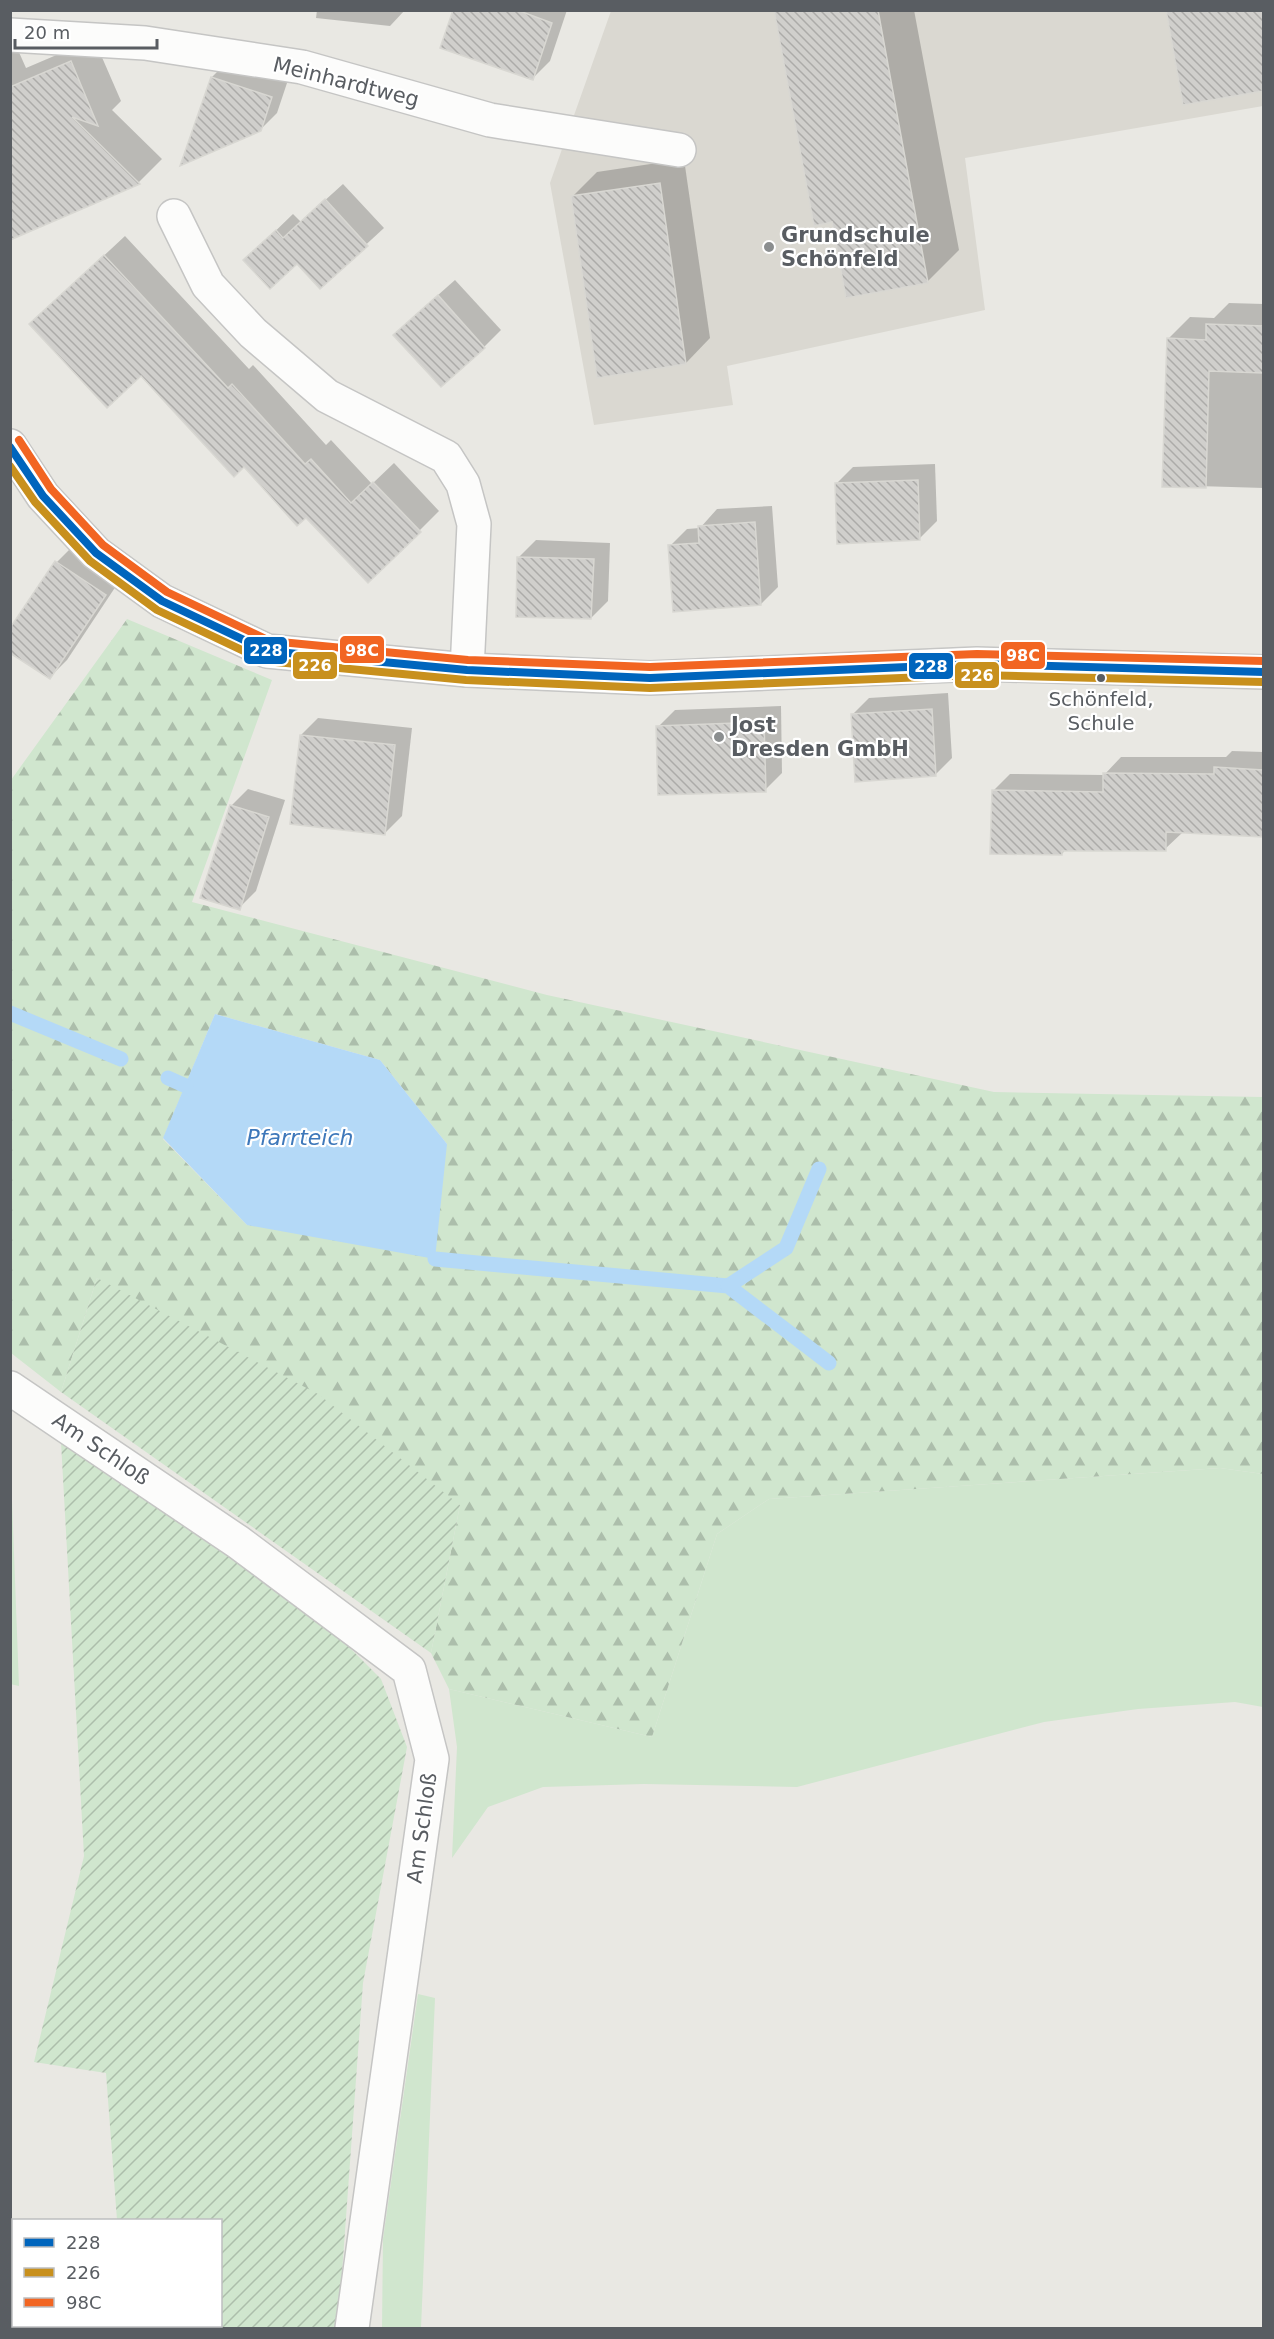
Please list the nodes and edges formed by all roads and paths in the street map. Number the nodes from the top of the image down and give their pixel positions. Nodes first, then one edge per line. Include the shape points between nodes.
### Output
1 (10, 35) edge
2 (679, 150) dead end
3 (174, 216) dead end
4 (10, 447) edge
5 (467, 670) junction
6 (1263, 672) edge
7 (10, 1388) edge
8 (352, 2328) edge

1 - 2 street, Meinhardtweg via 145,43 302,68 490,120
3 - 5 street via 208,285 253,333 327,396 446,457 464,484 474,524
4 - 5 street via 43,496 96,553 162,601 267,651
5 - 6 street via 650,678 976,664
7 - 8 street, Am Schloß via 238,1542 408,1670 432,1759

